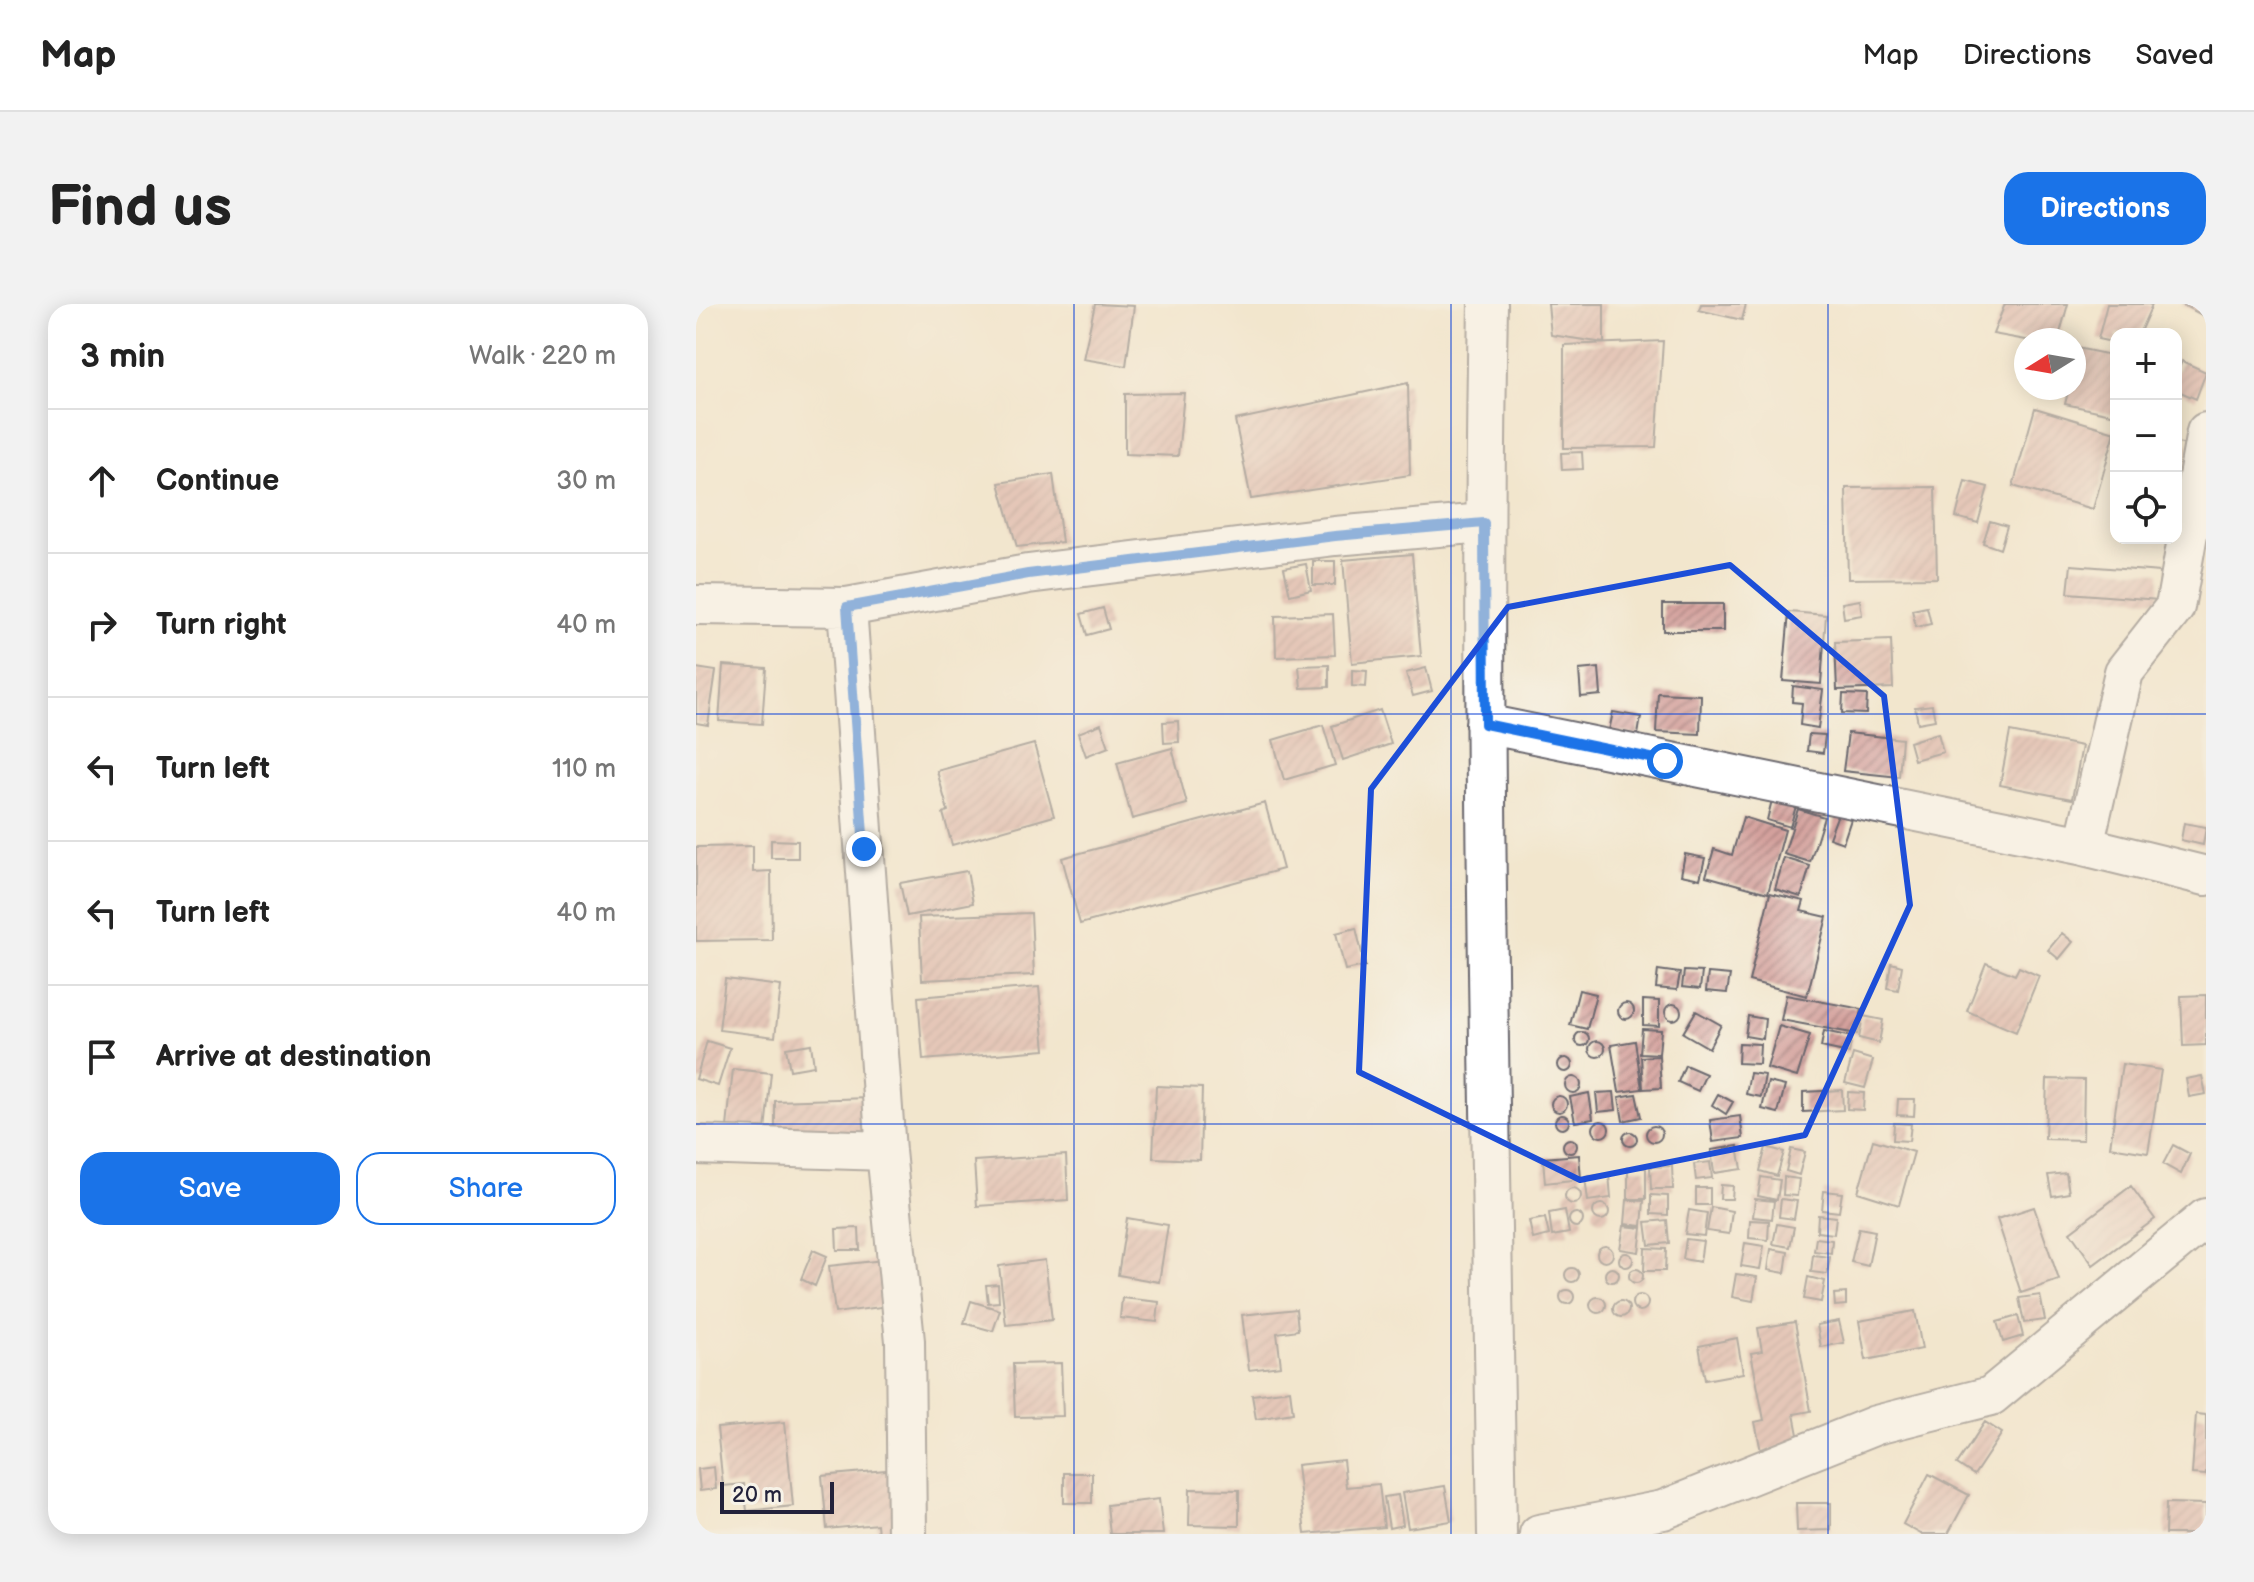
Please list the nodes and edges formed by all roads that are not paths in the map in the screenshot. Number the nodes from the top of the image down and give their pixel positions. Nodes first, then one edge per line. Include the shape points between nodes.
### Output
1 (1488, 304) edge
2 (2206, 432) edge
3 (1484, 523) junction
4 (696, 605) edge
5 (847, 607) junction
6 (1485, 724) junction
7 (2084, 846) junction
8 (2206, 876) edge
9 (696, 1145) edge
10 (886, 1151) junction
11 (2206, 1218) edge
12 (907, 1534) edge
13 (1497, 1534) edge
14 (1539, 1534) edge

1 - 3 street
2 - 7 street via 2175,607 2124,672
3 - 5 street via 1028,574
3 - 6 street
4 - 5 street
5 - 10 street
6 - 7 street
6 - 13 street
7 - 8 street
9 - 10 street
10 - 12 street via 905,1341
11 - 14 street via 1991,1396 1876,1425 1663,1510

